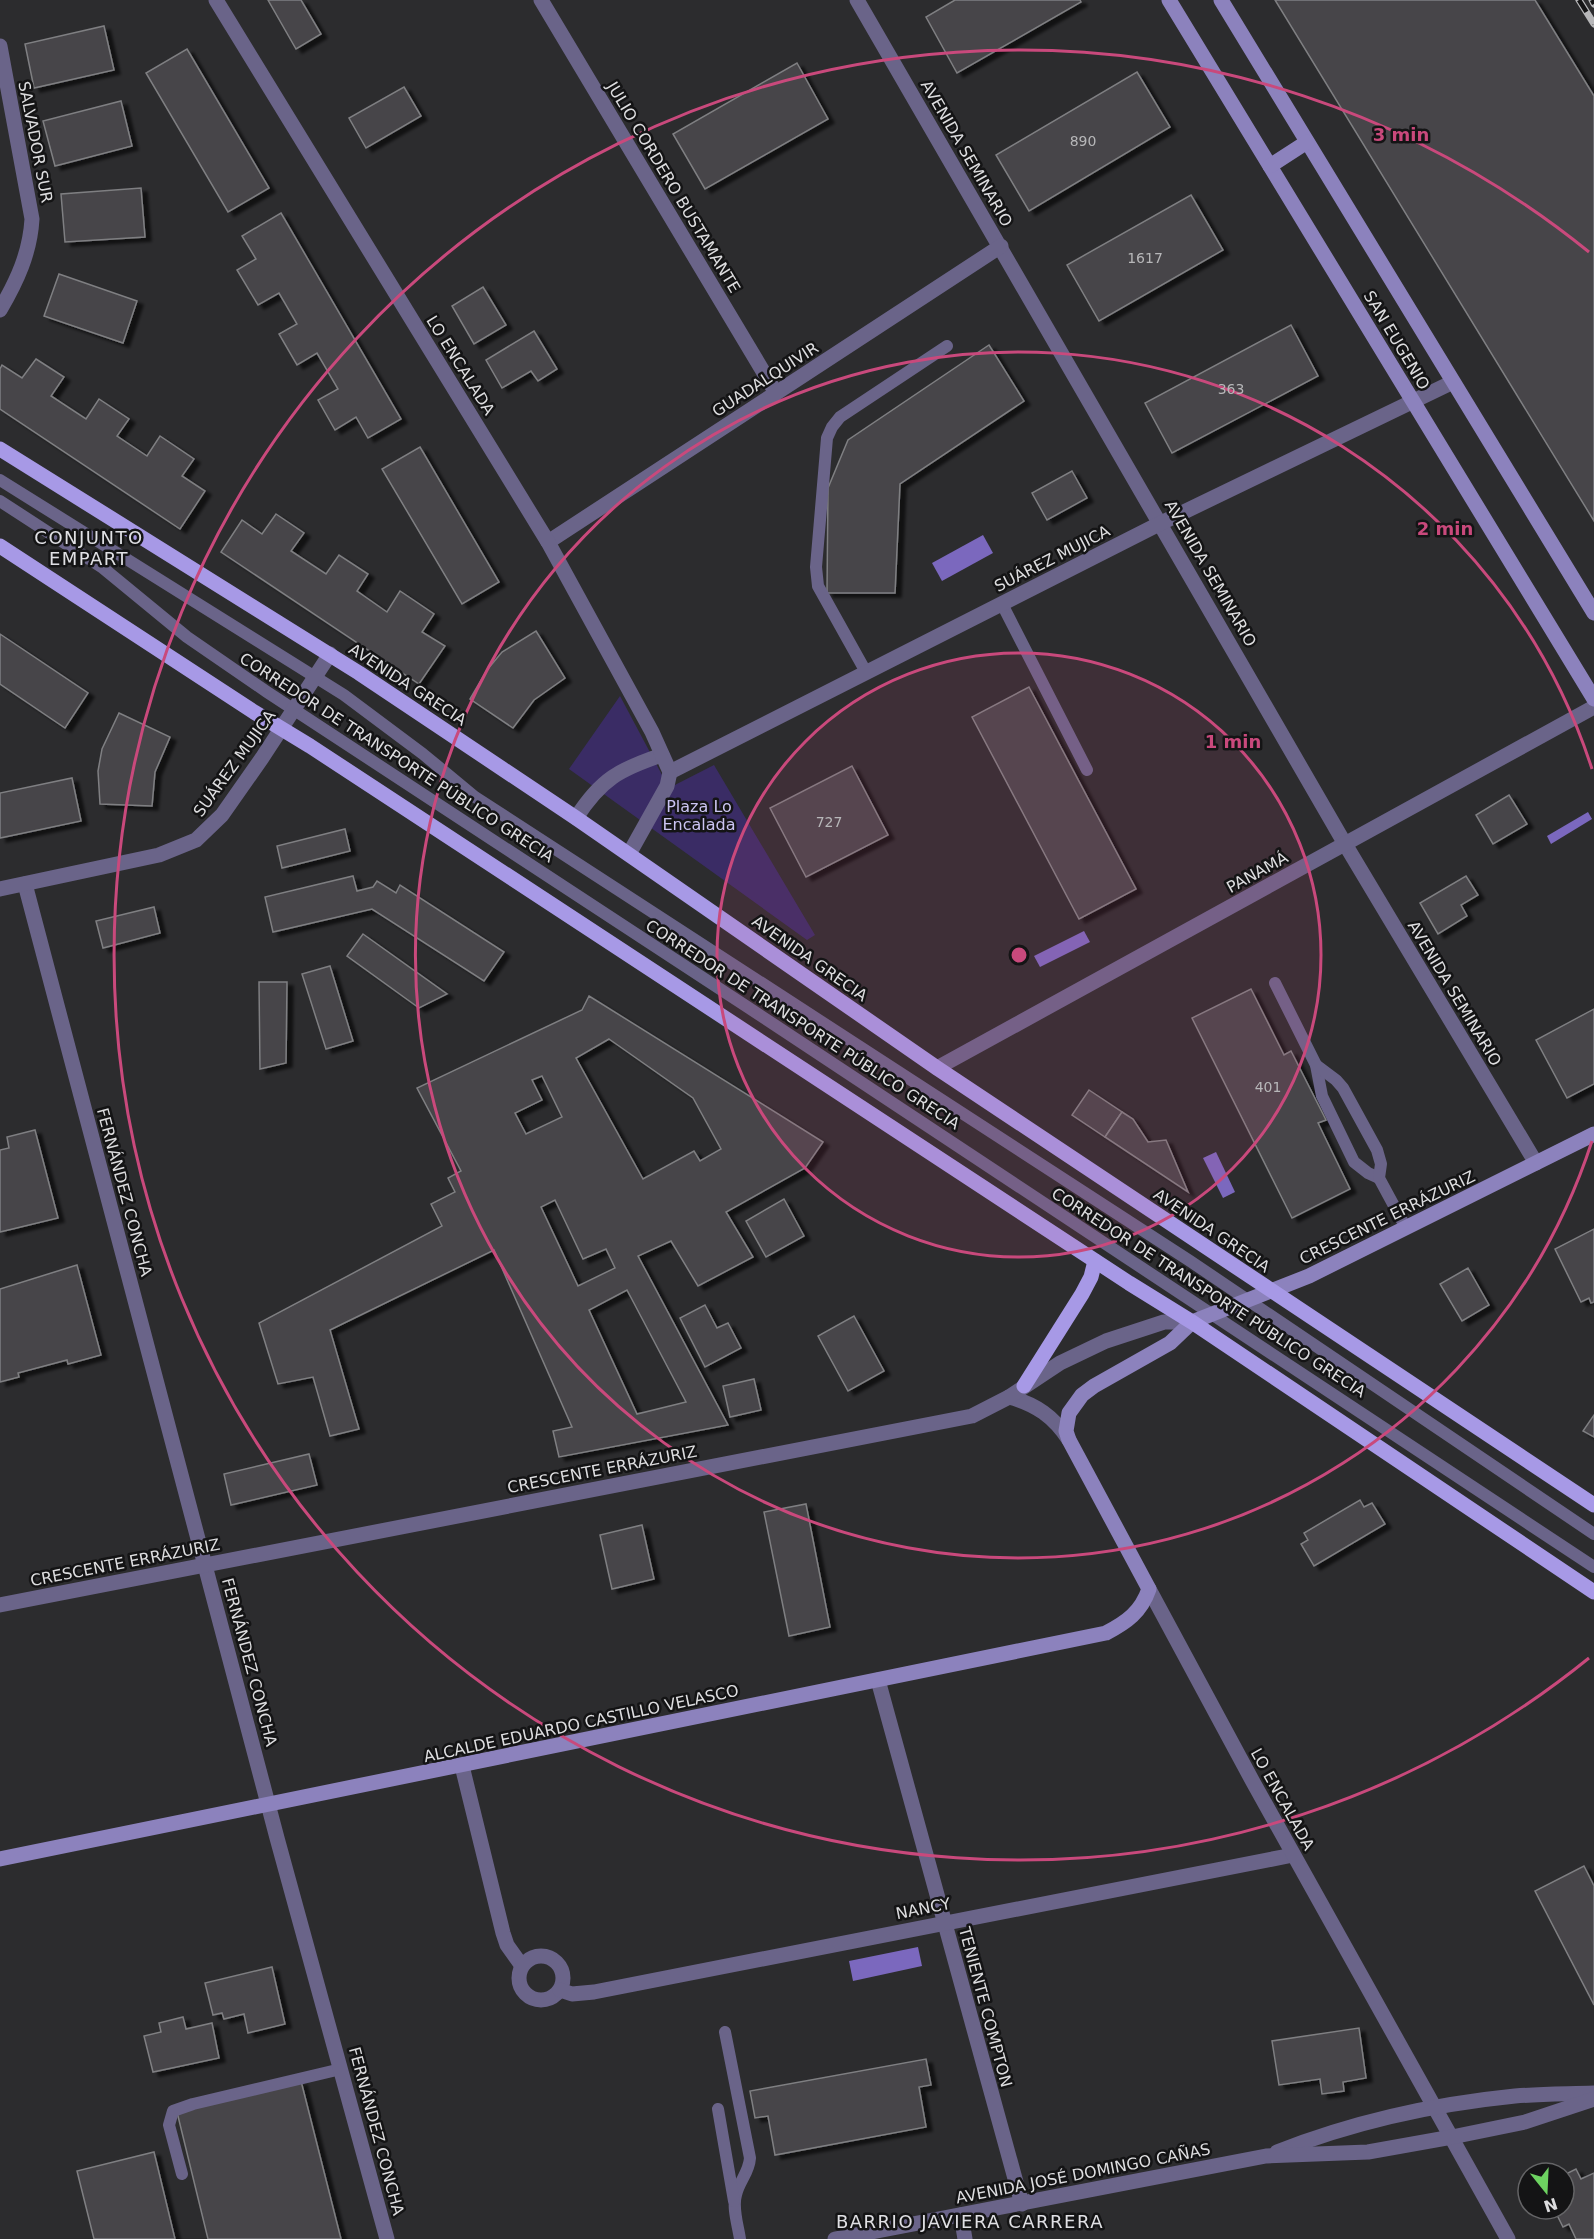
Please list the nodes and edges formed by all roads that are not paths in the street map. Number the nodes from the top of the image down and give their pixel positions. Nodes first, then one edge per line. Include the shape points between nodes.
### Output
1 (216, 0) edge
2 (542, 0) edge
3 (857, 0) edge
4 (1169, 0) edge
5 (1221, 0) edge
6 (0, 46) edge
7 (1307, 142) junction
8 (1270, 166) junction
9 (1001, 246) junction
10 (0, 310) edge
11 (947, 346) dead end
12 (1453, 382) junction
13 (776, 393) junction
14 (1413, 401) junction
15 (0, 449) edge
16 (0, 480) edge
17 (0, 501) edge
18 (1161, 523) junction
19 (548, 542) junction
20 (0, 546) edge
21 (1002, 604) junction
22 (1594, 613) edge
23 (330, 654) junction
24 (866, 672) junction
25 (315, 677) junction
26 (1594, 699) edge
27 (1594, 707) edge
28 (294, 710) junction
29 (281, 728) junction
30 (663, 755) junction
31 (1088, 770) dead end
32 (669, 772) junction
33 (576, 818) junction
34 (1345, 844) junction
35 (629, 854) junction
36 (25, 884) junction
37 (0, 889) edge
38 (1275, 983) dead end
39 (1316, 1065) junction
40 (937, 1068) junction
41 (1594, 1134) edge
42 (1536, 1163) junction
43 (1379, 1178) junction
44 (1406, 1228) junction
45 (1095, 1261) junction
46 (1272, 1292) junction
47 (1248, 1301) junction
48 (1212, 1314) junction
49 (1192, 1322) junction
50 (1024, 1386) junction
51 (1009, 1397) junction
52 (1069, 1440) junction
53 (1594, 1505) edge
54 (1594, 1534) edge
55 (205, 1564) junction
56 (1594, 1567) edge
57 (1149, 1589) junction
58 (1594, 1592) edge
59 (0, 1605) edge
60 (878, 1680) junction
61 (462, 1766) junction
62 (269, 1804) junction
63 (1293, 1855) junction
64 (0, 1860) edge
65 (944, 1922) junction
66 (522, 1966) junction
67 (560, 1990) junction
68 (725, 2032) dead end
69 (341, 2068) junction
70 (1594, 2093) edge
71 (1594, 2098) edge
72 (718, 2109) dead end
73 (1434, 2109) junction
74 (1452, 2137) junction
75 (1266, 2156) junction
76 (182, 2174) dead end
77 (1022, 2204) junction
78 (735, 2205) junction
79 (961, 2215) junction
80 (387, 2239) edge
81 (740, 2239) edge
82 (835, 2239) edge
83 (965, 2239) edge
84 (1508, 2239) edge

1 - 19 street, LO ENCALADA
2 - 13 street, JULIO CORDERO BUSTAMANTE
3 - 9 street, AVENIDA SEMINARIO
4 - 8 main road, SAN EUGENIO
5 - 7 main road, SAN EUGENIO
6 - 10 street, SALVADOR SUR via 32,219 22,268
7 - 8 main road
7 - 12 main road, SAN EUGENIO
8 - 14 main road, SAN EUGENIO
9 - 13 street, GUADALQUIVIR
9 - 18 street, AVENIDA SEMINARIO
11 - 24 lane via 840,417 827,438 816,567 818,586
12 - 14 street, SUÁREZ MUJICA
12 - 22 main road, SAN EUGENIO
13 - 19 street, GUADALQUIVIR
14 - 18 street, SUÁREZ MUJICA
14 - 26 main road, SAN EUGENIO
15 - 23 main road, AVENIDA GRECIA
16 - 25 lane, CORREDOR DE TRANSPORTE PÚBLICO GRECIA
17 - 28 lane, CORREDOR DE TRANSPORTE PÚBLICO GRECIA via 103,568 187,637
18 - 21 street, SUÁREZ MUJICA
18 - 34 street, AVENIDA SEMINARIO
19 - 30 street, LO ENCALADA
20 - 29 main road
21 - 24 street, SUÁREZ MUJICA
21 - 31 lane
23 - 25 street, SUÁREZ MUJICA
23 - 33 main road, AVENIDA GRECIA
24 - 32 street, SUÁREZ MUJICA
25 - 28 street, SUÁREZ MUJICA
25 - 47 lane, CORREDOR DE TRANSPORTE PÚBLICO GRECIA via 475,797
27 - 34 street, PANAMÁ
28 - 29 street, SUÁREZ MUJICA
28 - 48 lane, CORREDOR DE TRANSPORTE PÚBLICO GRECIA
29 - 36 street, SUÁREZ MUJICA via 222,815 196,840 159,855
29 - 45 main road
30 - 32 street, LO ENCALADA
30 - 33 street via 620,771 603,783
32 - 35 street via 667,786
33 - 35 main road, AVENIDA GRECIA
34 - 40 street, PANAMÁ
34 - 42 street, AVENIDA SEMINARIO
35 - 40 main road, AVENIDA GRECIA
36 - 37 street, SUÁREZ MUJICA
36 - 55 street, FERNÁNDEZ CONCHA
38 - 39 lane
39 - 43 lane via 1336,1080 1365,1130 1380,1158
39 - 43 lane via 1322,1096 1354,1162
40 - 46 main road, AVENIDA GRECIA
41 - 42 main road, CRESCENTE ERRÁZURIZ
42 - 44 main road, CRESCENTE ERRÁZURIZ
43 - 44 lane
44 - 46 main road, CRESCENTE ERRÁZURIZ
45 - 49 main road
45 - 50 main road via 1082,1294
46 - 47 main road, CRESCENTE ERRÁZURIZ
46 - 53 main road, AVENIDA GRECIA
47 - 48 main road, CRESCENTE ERRÁZURIZ
47 - 54 lane, CORREDOR DE TRANSPORTE PÚBLICO GRECIA
48 - 49 main road, CRESCENTE ERRÁZURIZ
48 - 56 lane, CORREDOR DE TRANSPORTE PÚBLICO GRECIA
49 - 50 street, CRESCENTE ERRÁZURIZ via 1164,1322 1106,1341
49 - 52 main road, CRESCENTE ERRÁZURIZ via 1170,1343 1082,1395 1069,1413
49 - 58 main road
50 - 51 street, CRESCENTE ERRÁZURIZ
51 - 52 street, LO ENCALADA via 1044,1412
51 - 55 street, CRESCENTE ERRÁZURIZ via 972,1416
52 - 57 main road, LO ENCALADA
55 - 59 street, CRESCENTE ERRÁZURIZ
55 - 62 street, FERNÁNDEZ CONCHA
57 - 60 main road, ALCALDE EDUARDO CASTILLO VELASCO via 1131,1618 1106,1633
57 - 63 street, LO ENCALADA
60 - 61 main road, ALCALDE EDUARDO CASTILLO VELASCO
60 - 65 street, TENIENTE COMPTON
61 - 62 main road, ALCALDE EDUARDO CASTILLO VELASCO
61 - 66 street via 503,1933
62 - 64 main road, ALCALDE EDUARDO CASTILLO VELASCO
62 - 69 street, FERNÁNDEZ CONCHA
63 - 65 street, NANCY
63 - 73 street, LO ENCALADA
65 - 67 street, NANCY via 594,1992 572,1994
65 - 77 street, TENIENTE COMPTON
66 - 67 street via 519,1979 529,1996 549,1999
66 - 67 street via 535,1956 550,1957 564,1975
68 - 78 lane via 750,2158
69 - 76 lane via 173,2111 169,2125
69 - 80 street, FERNÁNDEZ CONCHA
70 - 73 street, AVENIDA JOSÉ DOMINGO CAÑAS via 1513,2097
71 - 74 street, AVENIDA JOSÉ DOMINGO CAÑAS via 1525,2122
72 - 78 lane
73 - 74 street, LO ENCALADA
73 - 75 street, AVENIDA JOSÉ DOMINGO CAÑAS via 1332,2131
74 - 75 street, AVENIDA JOSÉ DOMINGO CAÑAS via 1368,2152
74 - 84 street, LO ENCALADA
75 - 77 street, AVENIDA JOSÉ DOMINGO CAÑAS
77 - 79 street, AVENIDA JOSÉ DOMINGO CAÑAS
78 - 81 lane
79 - 82 street, AVENIDA JOSÉ DOMINGO CAÑAS
79 - 83 street

